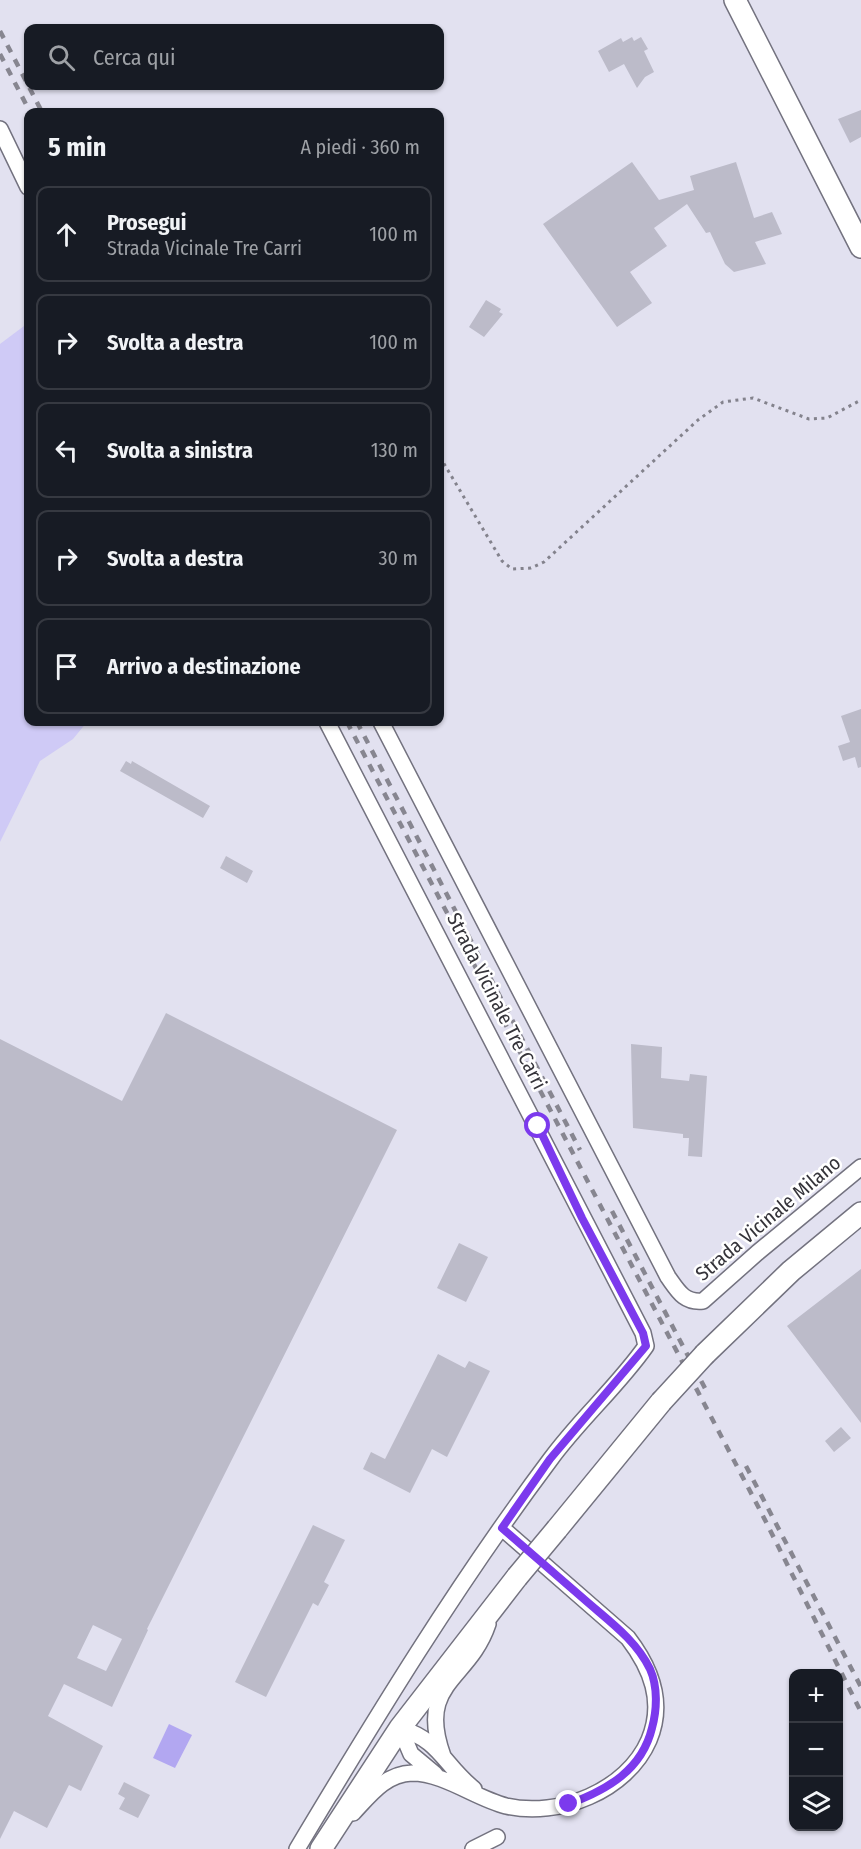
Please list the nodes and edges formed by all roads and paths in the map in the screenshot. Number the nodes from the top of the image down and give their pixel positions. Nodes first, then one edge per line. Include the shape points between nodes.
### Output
1 (735, 0) edge
2 (0, 129) edge
3 (24, 179) edge
4 (861, 247) edge
5 (861, 400) edge
6 (444, 464) edge
7 (329, 726) edge
8 (383, 726) edge
9 (861, 1167) edge
10 (861, 1213) edge
11 (502, 1528) junction
12 (494, 1608) junction
13 (400, 1728) junction
14 (443, 1756) junction
15 (446, 1782) junction
16 (488, 1799) junction
17 (497, 1837) dead end
18 (323, 1844) edge
19 (297, 1849) edge
20 (473, 1849) edge

1 - 4 main road
2 - 3 street
5 - 6 path via 827,418 809,418 753,398 723,402 698,420 544,562 531,568 512,569 502,561
7 - 11 street, Strada Vicinale Tre Carri via 643,1333 646,1346 550,1459
8 - 9 street, Strada Vicinale Milano via 668,1277 685,1298 703,1301
10 - 12 main road, bridge via 791,1271 705,1354 661,1402
11 - 16 street via 628,1638 650,1670 656,1703 644,1750 633,1767 603,1789 569,1804 546,1808 526,1809
11 - 19 street via 370,1725
12 - 13 main road
12 - 14 street via 484,1637 436,1705 434,1728
13 - 14 street via 424,1737
13 - 15 street via 411,1754
13 - 18 main road
14 - 16 street via 461,1778
15 - 16 street
15 - 18 street via 412,1773 388,1778
17 - 20 street

